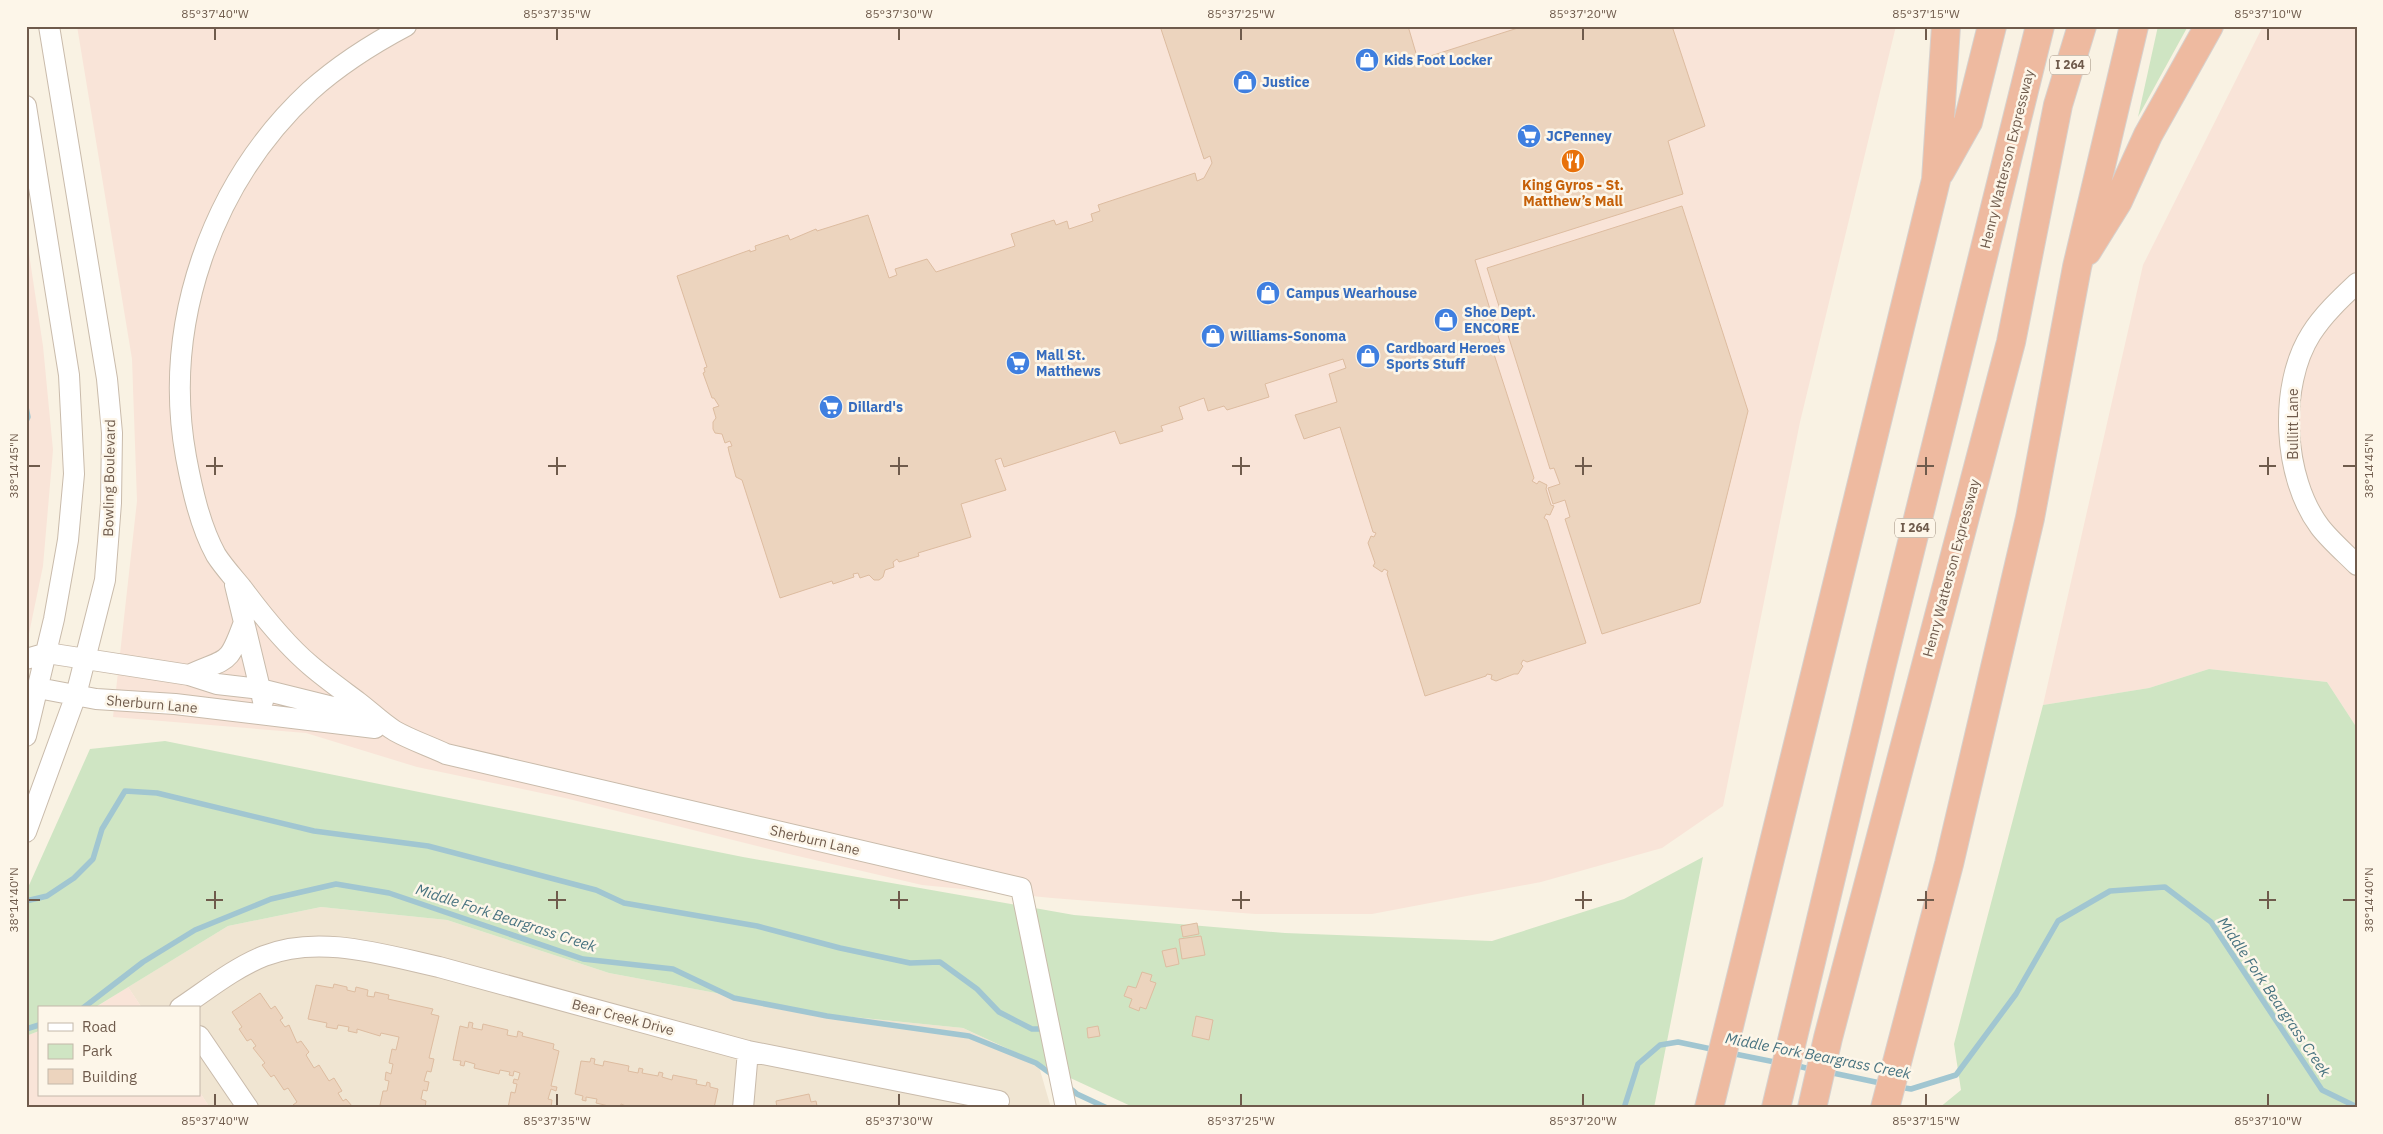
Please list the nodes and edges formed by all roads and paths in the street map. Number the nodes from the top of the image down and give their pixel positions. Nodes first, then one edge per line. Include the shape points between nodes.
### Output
1 (49, 26) edge
2 (406, 26) edge
3 (1946, 26) edge
4 (1992, 26) edge
5 (2040, 26) edge
6 (2082, 26) edge
7 (2134, 26) edge
8 (2209, 26) edge
9 (26, 106) edge
10 (1936, 180) junction
11 (2077, 267) junction
12 (2357, 283) edge
13 (2357, 565) edge
14 (233, 577) junction
15 (244, 622) junction
16 (47, 654) junction
17 (85, 658) junction
18 (26, 659) edge
19 (188, 675) junction
20 (32, 682) edge
21 (260, 689) junction
22 (76, 695) junction
23 (267, 715) junction
24 (387, 725) junction
25 (26, 736) edge
26 (26, 832) edge
27 (183, 1006) edge
28 (200, 1037) edge
29 (748, 1052) junction
30 (1900, 1052) junction
31 (999, 1100) dead end
32 (1777, 1102) edge
33 (248, 1108) edge
34 (743, 1108) edge
35 (1066, 1108) edge
36 (1709, 1108) edge
37 (1812, 1108) edge
38 (1885, 1108) edge
39 (1893, 1108) edge

1 - 17 street, Bowling Boulevard via 107,379 112,433 111,503 104,580
2 - 14 street, Sherburn Lane via 343,65 310,91 281,121 250,160 228,196 196,274 186,314 181,356 183,440 201,515 216,554
3 - 10 highway
4 - 10 highway via 1968,122
5 - 32 highway, Henry Watterson Expressway / I 264 via 1878,677
6 - 37 highway, Henry Watterson Expressway / I 264 via 2058,105 2011,342
7 - 11 highway
8 - 11 highway via 2148,135 2118,200
9 - 16 street via 68,376 73,433 74,474 68,540
10 - 36 highway
11 - 30 highway via 2030,518 1949,864
12 - 13 street, Bullitt Lane via 2325,314 2296,363 2290,421 2294,475 2303,497 2320,526
14 - 15 street, Sherburn Lane
14 - 24 street, Sherburn Lane via 290,647
15 - 19 street via 234,650 226,660
15 - 21 street, Sherburn Lane
16 - 17 street, Sherburn Lane
16 - 18 street, Sherburn Lane
16 - 20 street
17 - 19 street, Sherburn Lane
17 - 22 street, Bowling Boulevard
19 - 21 street, Sherburn Lane via 217,684
20 - 22 street, Sherburn Lane
20 - 25 street
21 - 23 street, Sherburn Lane
21 - 24 street, Sherburn Lane via 321,702
22 - 23 street, Sherburn Lane
22 - 26 street, Bowling Boulevard
23 - 24 street, Sherburn Lane
24 - 35 street, Sherburn Lane via 446,754 1021,888
27 - 29 street, Bear Creek Drive via 249,962 266,955 297,946 332,946 397,958
28 - 33 street
29 - 31 street, Bear Creek Drive
29 - 34 street
30 - 38 highway
30 - 39 highway

